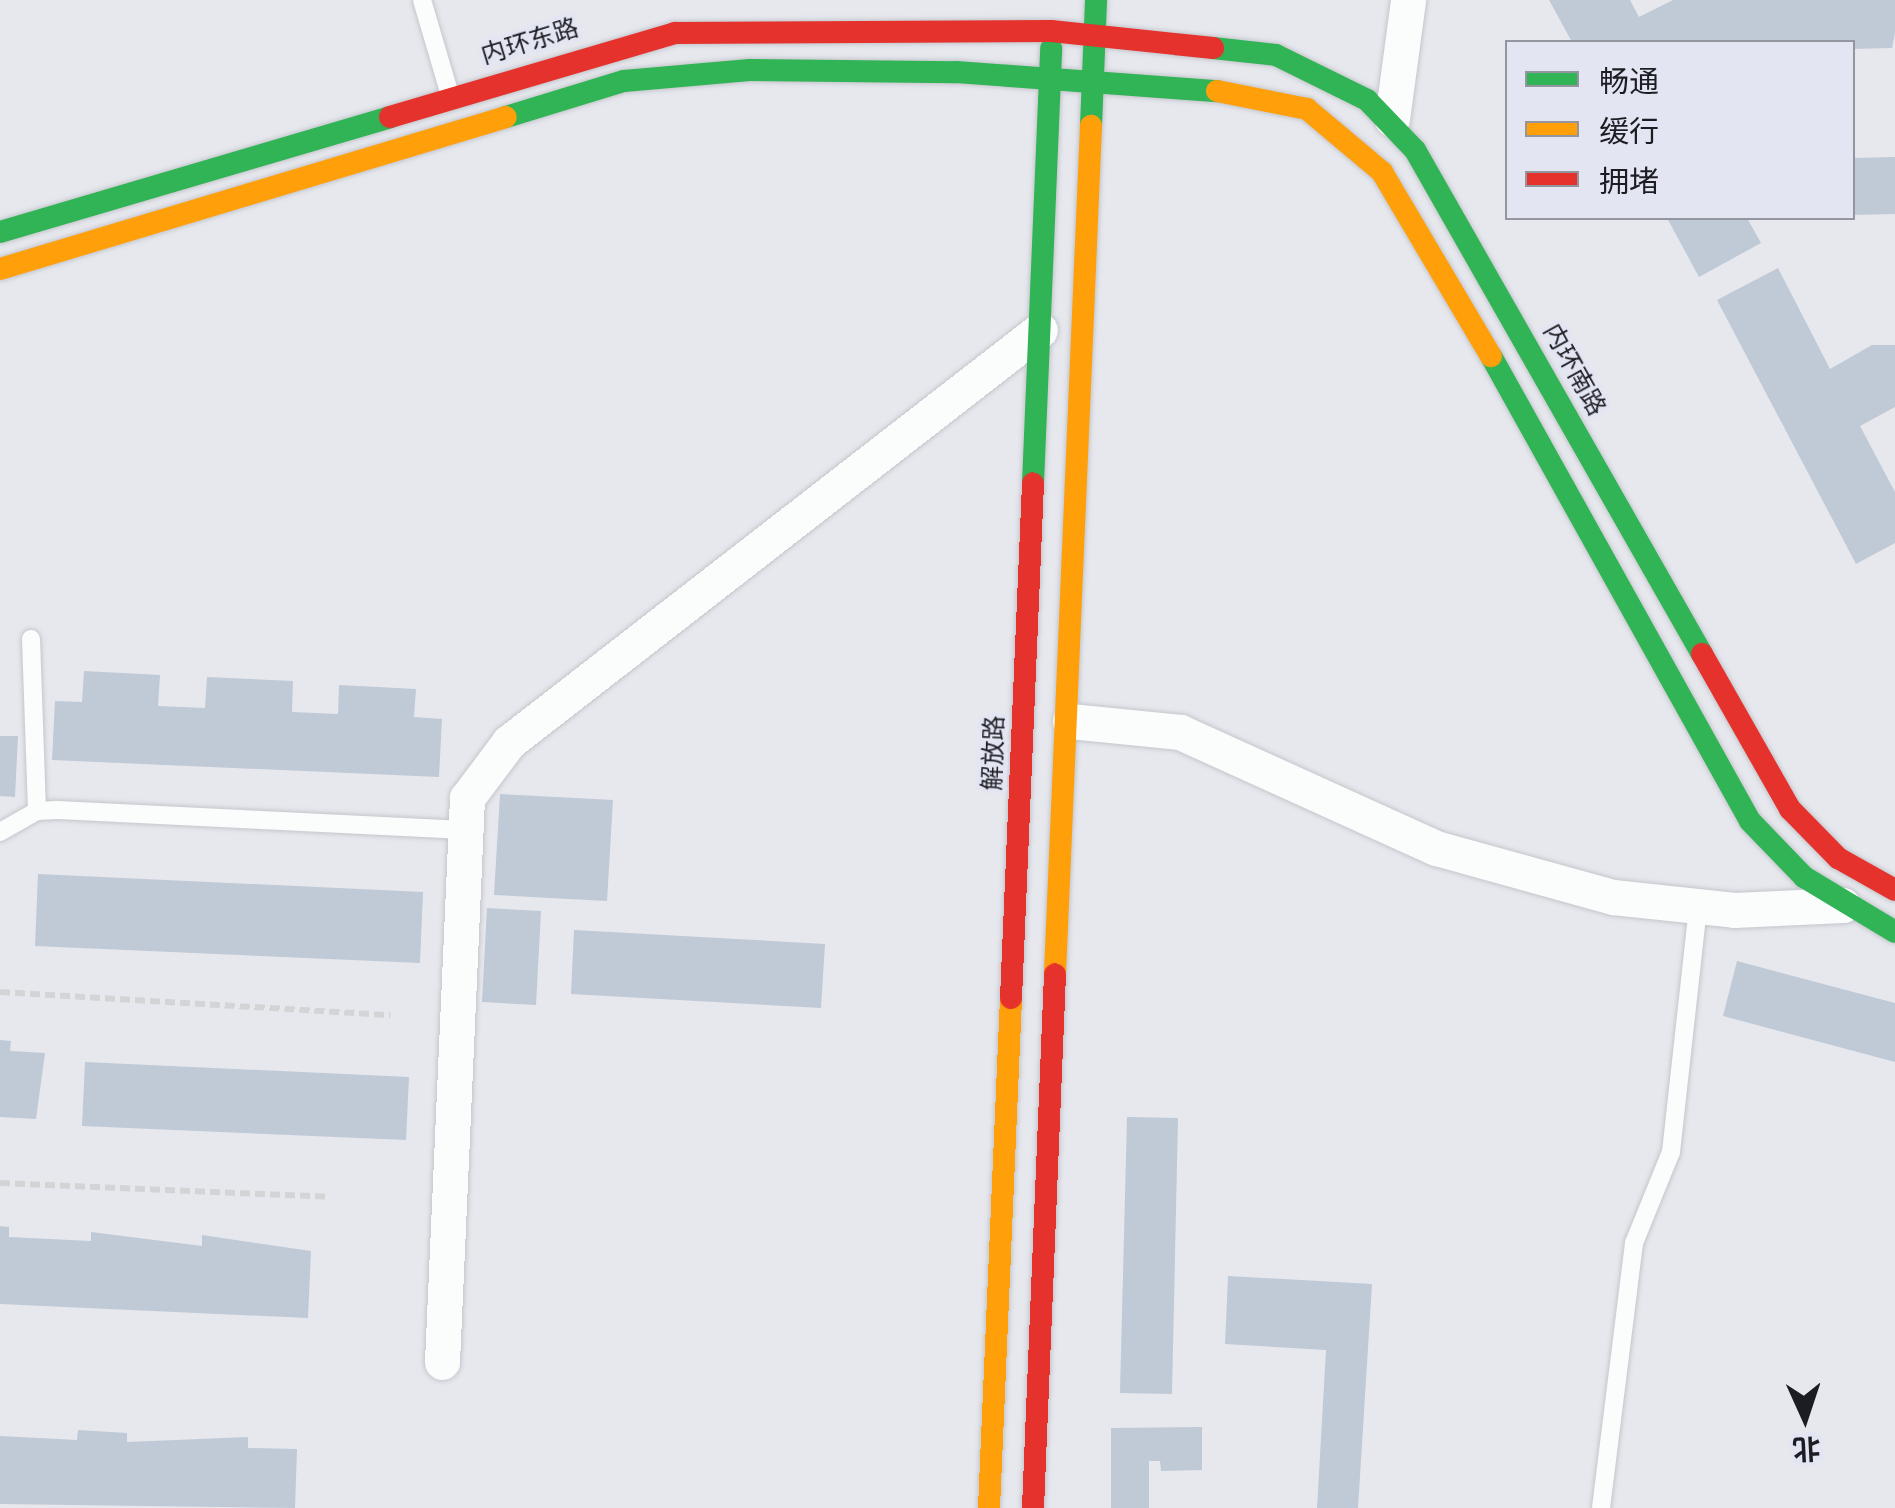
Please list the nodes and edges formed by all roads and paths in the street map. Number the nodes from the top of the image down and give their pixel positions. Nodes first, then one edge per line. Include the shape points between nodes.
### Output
1 (422, 0) edge
2 (1052, 0) edge
3 (1096, 0) edge
4 (1408, 0) edge
5 (1051, 32) junction
6 (1095, 34) junction
7 (1050, 78) junction
8 (1094, 80) junction
9 (450, 95) junction
10 (1392, 119) junction
11 (0, 232) edge
12 (0, 268) edge
13 (1040, 330) junction
14 (31, 639) dead end
15 (1070, 722) junction
16 (37, 811) junction
17 (466, 830) junction
18 (0, 832) edge
19 (1895, 890) edge
20 (1844, 905) junction
21 (1698, 908) junction
22 (1895, 932) edge
23 (0, 992) edge
24 (390, 1016) dead end
25 (0, 1183) edge
26 (330, 1198) dead end
27 (442, 1362) dead end
28 (989, 1508) edge
29 (1034, 1508) edge
30 (1602, 1508) edge

1 - 9 lane
2 - 5 street, 解放路
3 - 6 street
4 - 10 street
5 - 6 street, 内环东路
5 - 7 street, 解放路
5 - 9 street, 内环东路 via 675,33
6 - 8 street
6 - 10 street, 内环南路 via 1276,55 1342,83
7 - 8 street
7 - 12 street via 750,70 624,81
7 - 13 street, 解放路
8 - 15 street
8 - 20 street via 1206,88 1307,109 1382,172 1750,820
9 - 11 street, 内环东路
10 - 19 street, 内环南路 via 1453,205 1781,796 1824,846
13 - 17 street via 508,742 467,798
13 - 28 street, 解放路
14 - 16 lane
15 - 21 street via 1180,732 1436,848 1613,897
15 - 29 street
16 - 17 lane
16 - 18 lane
17 - 27 street
20 - 21 street
20 - 22 street
21 - 30 lane via 1672,1152 1634,1243
23 - 24 path
25 - 26 path

